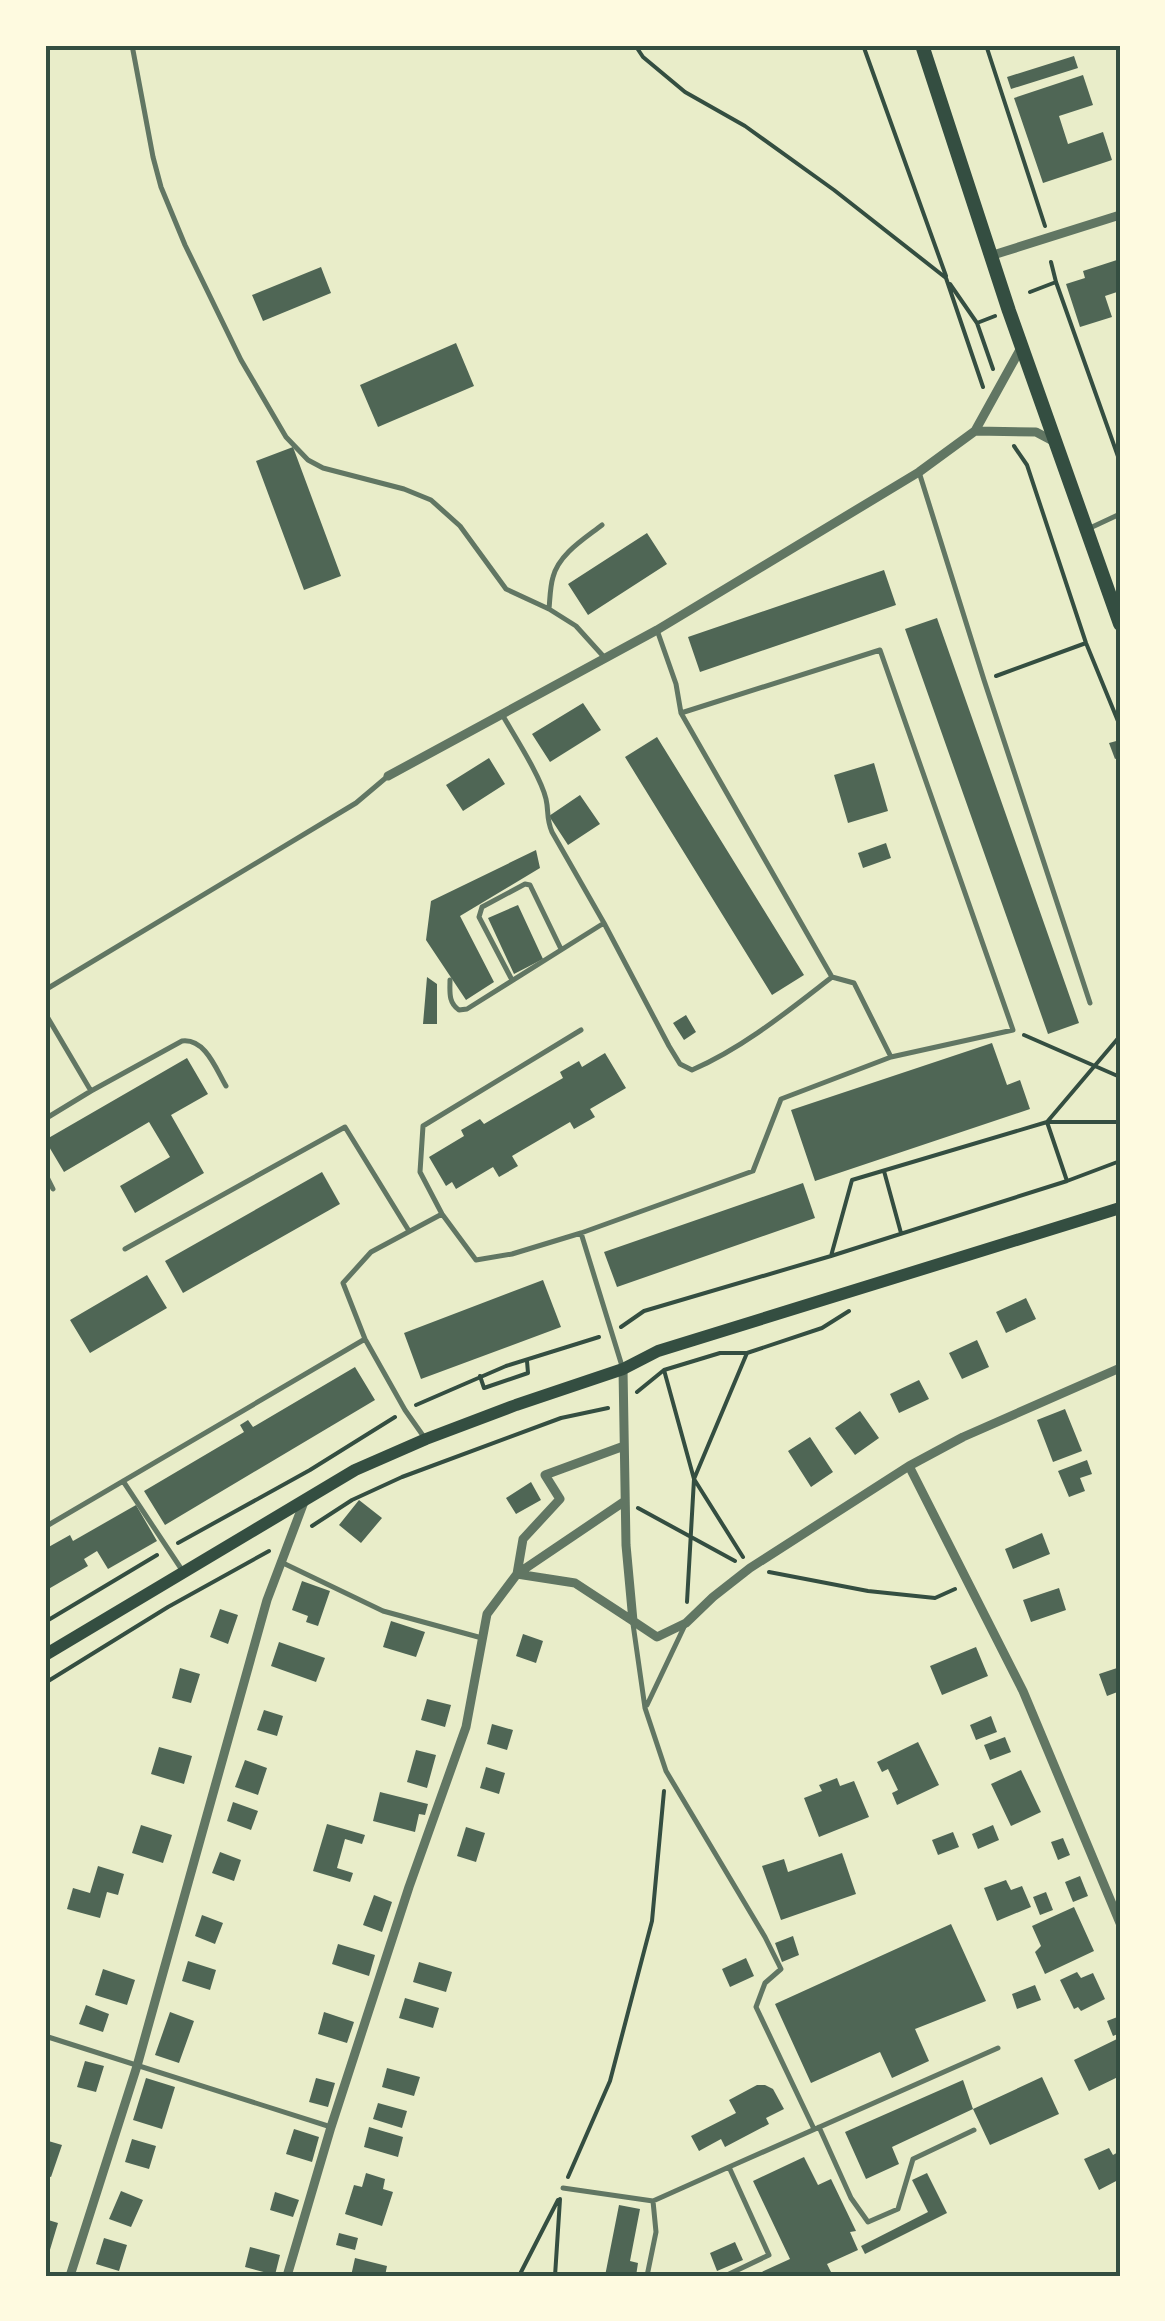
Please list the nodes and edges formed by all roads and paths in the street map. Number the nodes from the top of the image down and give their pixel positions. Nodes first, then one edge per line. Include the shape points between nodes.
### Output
1 (132, 45) edge
2 (635, 45) edge
3 (862, 45) edge
4 (922, 45) edge
5 (986, 45) edge
6 (1120, 215) edge
7 (1046, 230) dead end
8 (990, 256) junction
9 (1051, 262) dead end
10 (946, 278) junction
11 (1056, 282) junction
12 (1030, 292) dead end
13 (994, 316) dead end
14 (977, 323) junction
15 (1022, 346) junction
16 (994, 374) dead end
17 (991, 385) dead end
18 (975, 431) junction
19 (1055, 442) junction
20 (1012, 443) dead end
21 (1120, 462) edge
22 (919, 472) junction
23 (1120, 514) edge
24 (602, 525) dead end
25 (1087, 529) junction
26 (549, 610) junction
27 (1120, 624) edge
28 (658, 630) junction
29 (1086, 643) junction
30 (606, 659) junction
31 (984, 680) junction
32 (681, 713) junction
33 (502, 714) junction
34 (1120, 726) edge
35 (388, 776) joint
36 (604, 923) junction
37 (561, 949) junction
38 (832, 977) junction
39 (450, 980) dead end
40 (512, 980) junction
41 (45, 990) edge
42 (1090, 1003) dead end
43 (45, 1013) edge
44 (581, 1030) dead end
45 (1013, 1030) junction
46 (1120, 1036) edge
47 (891, 1057) junction
48 (1095, 1066) junction
49 (1120, 1077) edge
50 (226, 1086) dead end
51 (90, 1091) junction
52 (45, 1119) edge
53 (1047, 1122) junction
54 (1120, 1122) edge
55 (1120, 1160) edge
56 (884, 1172) junction
57 (45, 1173) edge
58 (1067, 1180) junction
59 (53, 1188) dead end
60 (1120, 1208) edge
61 (442, 1214) junction
62 (409, 1231) junction
63 (902, 1232) junction
64 (581, 1233) junction
65 (126, 1249) dead end
66 (831, 1256) junction
67 (822, 1328) dead end
68 (612, 1333) junction
69 (364, 1338) junction
70 (747, 1353) junction
71 (527, 1360) junction
72 (1120, 1368) edge
73 (622, 1369) junction
74 (664, 1370) junction
75 (480, 1376) junction
76 (622, 1404) junction
77 (405, 1410) junction
78 (426, 1439) junction
79 (624, 1446) junction
80 (909, 1466) junction
81 (694, 1479) junction
82 (123, 1480) junction
83 (306, 1499) junction
84 (625, 1501) junction
85 (45, 1528) edge
86 (691, 1537) junction
87 (287, 1542) junction
88 (166, 1549) junction
89 (280, 1562) junction
90 (750, 1568) junction
91 (182, 1571) junction
92 (517, 1574) junction
93 (970, 1583) junction
94 (632, 1621) junction
95 (45, 1622) edge
96 (686, 1623) junction
97 (482, 1638) junction
98 (45, 1655) edge
99 (45, 1683) edge
100 (646, 1708) junction
101 (666, 1771) junction
102 (1120, 1923) edge
103 (45, 2036) edge
104 (998, 2048) dead end
105 (138, 2066) junction
106 (331, 2127) junction
107 (816, 2128) junction
108 (974, 2130) dead end
109 (729, 2167) junction
110 (564, 2188) joint
111 (653, 2201) junction
112 (70, 2276) edge
113 (287, 2276) edge
114 (519, 2276) edge
115 (555, 2276) edge
116 (647, 2276) edge
117 (725, 2276) edge

1 - 26 lane via 161,188 241,360 286,437 323,468 431,500 460,526 506,589
2 - 10 path via 685,92 745,126
3 - 10 path
4 - 8 main road
5 - 7 path
6 - 8 street
8 - 15 main road
9 - 11 path
10 - 14 path
10 - 17 path via 987,396
11 - 12 path
11 - 21 path
13 - 14 path
14 - 16 path
15 - 18 street
15 - 19 main road
18 - 19 street via 1036,432
18 - 22 street
19 - 25 main road
20 - 29 path via 1027,465
22 - 28 street
22 - 31 lane
23 - 25 lane
24 - 26 lane via 558,565
25 - 27 main road
26 - 30 lane via 576,626
28 - 30 street
28 - 32 lane
29 - 31 path
29 - 34 path
30 - 33 street
31 - 42 lane
32 - 38 lane
32 - 45 lane via 880,650
33 - 35 street
33 - 36 lane via 546,798 552,832
35 - 41 lane via 356,803
36 - 37 lane
36 - 38 lane via 669,1046 692,1070
37 - 40 lane
37 - 40 lane via 530,885 482,908 478,917
38 - 47 lane via 854,983
39 - 40 lane via 452,1006 467,1010
43 - 51 lane
44 - 61 lane via 424,1126 420,1172
45 - 47 lane
45 - 48 path
46 - 48 path
47 - 64 lane via 781,1099 752,1172
48 - 49 path
48 - 53 path
50 - 51 lane via 204,1049 190,1040
51 - 52 lane
53 - 54 path
53 - 56 path
53 - 58 path
55 - 58 path
56 - 63 path
56 - 66 path via 852,1180
57 - 59 lane
58 - 63 path
60 - 73 main road via 658,1351
61 - 62 lane
61 - 64 lane via 476,1260
62 - 65 lane via 345,1127
62 - 69 lane via 370,1252 343,1283
63 - 66 path
64 - 68 lane
66 - 68 path via 644,1311
67 - 70 path
68 - 71 path
68 - 73 lane
69 - 77 lane
69 - 82 lane
70 - 74 path via 720,1353
70 - 81 path
71 - 75 path
71 - 75 path via 528,1373 509,1380 484,1388
72 - 80 street
73 - 76 street
73 - 78 main road
74 - 76 path
74 - 81 path
75 - 77 path
76 - 79 street
76 - 87 path via 561,1418 402,1477
77 - 78 lane
77 - 88 path
78 - 83 main road
79 - 84 street
79 - 92 street via 546,1476 560,1499 523,1538
80 - 90 street
80 - 93 street
81 - 86 path
81 - 90 path
82 - 85 lane
82 - 88 lane
83 - 87 street
83 - 91 main road
84 - 86 path
84 - 92 street
84 - 94 street
86 - 90 path
86 - 96 path
87 - 89 street
87 - 99 path
88 - 91 lane
88 - 95 path
89 - 97 lane via 383,1611
89 - 105 street
90 - 93 path via 936,1598
90 - 96 street
91 - 98 main road
92 - 94 street via 576,1583
92 - 97 street via 487,1614
93 - 102 street via 1024,1691
94 - 96 street via 657,1637
94 - 100 lane
96 - 100 lane
97 - 106 street via 466,1727
100 - 101 lane
101 - 107 lane via 781,1969 765,1983 756,2007
101 - 110 path via 652,1921 610,2081
103 - 105 lane
104 - 107 lane
105 - 106 lane
105 - 112 street
106 - 113 street
107 - 108 lane via 868,2222 898,2210 913,2160
107 - 109 lane
109 - 111 lane
109 - 117 lane via 769,2255
110 - 111 lane
111 - 116 lane via 656,2232
114 - 115 path via 560,2195

